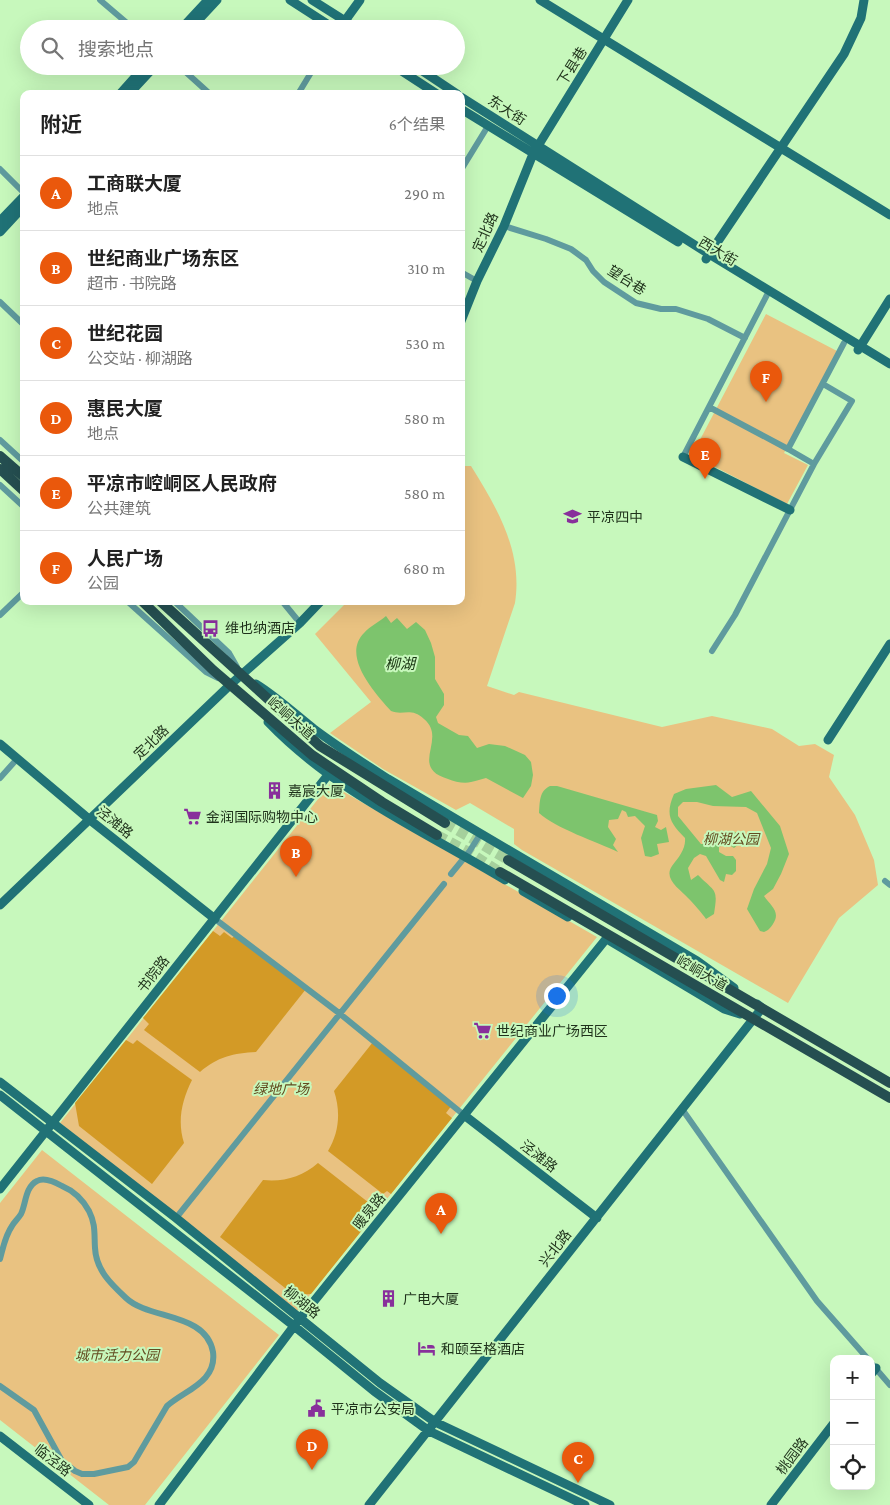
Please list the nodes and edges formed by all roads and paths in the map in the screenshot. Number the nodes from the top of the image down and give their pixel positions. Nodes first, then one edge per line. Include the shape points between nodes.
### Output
1 (208, 0) edge
2 (217, 0) edge
3 (290, 0) edge
4 (312, 0) edge
5 (360, 0) edge
6 (540, 0) edge
7 (628, 0) edge
8 (864, 0) edge
9 (104, 1) edge
10 (124, 20) edge
11 (189, 20) edge
12 (198, 20) edge
13 (321, 20) edge
14 (343, 20) edge
15 (346, 20) edge
16 (604, 40) junction
17 (138, 75) edge
18 (147, 75) edge
19 (189, 75) edge
20 (310, 75) edge
21 (405, 75) edge
22 (428, 75) edge
23 (124, 90) edge
24 (133, 90) edge
25 (206, 90) edge
26 (300, 90) edge
27 (423, 90) edge
28 (451, 90) edge
29 (465, 100) edge
30 (465, 112) edge
31 (488, 126) junction
32 (780, 149) junction
33 (535, 150) junction
34 (465, 163) edge
35 (0, 169) edge
36 (20, 190) edge
37 (20, 198) edge
38 (20, 210) edge
39 (889, 213) edge
40 (0, 221) edge
41 (504, 226) junction
42 (0, 232) edge
43 (707, 257) junction
44 (465, 274) edge
45 (477, 282) junction
46 (767, 293) junction
47 (890, 299) edge
48 (0, 302) edge
49 (465, 311) edge
50 (20, 322) edge
51 (745, 338) junction
52 (844, 343) junction
53 (859, 349) junction
54 (890, 364) edge
55 (890, 371) edge
56 (823, 384) junction
57 (710, 407) junction
58 (0, 440) edge
59 (788, 449) junction
60 (0, 456) edge
61 (683, 457) joint
62 (20, 458) edge
63 (814, 464) junction
64 (0, 469) edge
65 (20, 474) edge
66 (0, 485) edge
67 (20, 487) edge
68 (20, 503) edge
69 (790, 510) junction
70 (20, 596) edge
71 (132, 605) edge
72 (146, 605) edge
73 (164, 605) edge
74 (178, 605) edge
75 (285, 605) edge
76 (317, 605) edge
77 (0, 615) edge
78 (300, 623) junction
79 (890, 644) edge
80 (712, 651) dead end
81 (241, 675) junction
82 (231, 684) junction
83 (828, 740) dead end
84 (0, 744) edge
85 (17, 759) junction
86 (328, 775) junction
87 (0, 778) edge
88 (90, 820) junction
89 (445, 823) tunnel mouth
90 (481, 832) junction
91 (437, 835) tunnel mouth
92 (466, 856) junction
93 (508, 860) tunnel mouth
94 (500, 872) tunnel mouth
95 (451, 874) dead end
96 (444, 884) dead end
97 (0, 905) edge
98 (215, 919) junction
99 (606, 939) junction
100 (762, 1008) junction
101 (339, 1013) junction
102 (754, 1018) junction
103 (0, 1082) edge
104 (890, 1083) edge
105 (0, 1095) edge
106 (890, 1098) edge
107 (682, 1109) junction
108 (464, 1115) junction
109 (53, 1122) junction
110 (46, 1131) junction
111 (0, 1189) edge
112 (176, 1218) junction
113 (597, 1218) junction
114 (0, 1259) edge
115 (300, 1318) junction
116 (294, 1326) junction
117 (864, 1355) edge
118 (875, 1370) edge
119 (890, 1385) edge
120 (0, 1386) edge
121 (436, 1422) junction
122 (830, 1428) edge
123 (429, 1431) junction
124 (0, 1436) edge
125 (87, 1505) edge
126 (159, 1505) edge
127 (369, 1505) edge
128 (585, 1505) edge
129 (610, 1505) edge
130 (771, 1505) edge

1 - 11 street
2 - 12 street
3 - 13 street
4 - 14 street
5 - 15 street
6 - 16 street
7 - 16 street, 下县巷
8 - 32 street via 861,18 844,54
9 - 10 street
16 - 32 street
16 - 33 street, 下县巷
17 - 23 street
18 - 24 street
19 - 25 street
20 - 26 street
21 - 27 street
22 - 28 street
29 - 33 street, 东大街
30 - 31 street, 东大街
31 - 33 street, 东大街
31 - 34 street
32 - 39 street
32 - 43 street
33 - 41 street, 定北路
33 - 43 street, 西大街
35 - 36 street
37 - 40 street
38 - 42 street
41 - 45 street, 定北路
41 - 51 street, 望台巷 via 570,249 586,260 604,282 636,303 661,309 676,308 708,319
43 - 46 street, 西大街
44 - 45 street
45 - 49 street, 定北路
46 - 51 street
46 - 52 street, 西大街
46 - 53 street, 西大街
47 - 53 street
48 - 50 street
51 - 57 street
52 - 53 street, 西大街
52 - 56 street
53 - 54 street, 西大街
53 - 55 street, 西大街
56 - 59 street
56 - 63 street via 852,401
57 - 59 street
57 - 61 street
58 - 62 street
59 - 63 street
60 - 65 main road
61 - 69 street
63 - 69 street
64 - 67 main road
66 - 68 street
69 - 80 street via 736,615
70 - 77 street
71 - 82 street via 206,672
72 - 82 main road, 崆峒大道
73 - 81 main road, 崆峒大道
74 - 81 street via 229,652
75 - 78 street
76 - 78 street, 定北路
78 - 81 street, 定北路
79 - 83 street
81 - 82 street, 定北路
81 - 89 main road, 崆峒大道 via 320,746
81 - 90 street via 274,695 350,756
82 - 86 street via 288,743
82 - 88 street, 定北路
82 - 91 main road, 崆峒大道 via 312,755
84 - 85 street, 泾滩路
85 - 87 street
85 - 88 street, 泾滩路
86 - 92 street via 372,804
86 - 98 street, 书院路
88 - 97 street, 定北路
88 - 98 street, 泾滩路
90 - 92 street
90 - 100 street via 697,960
92 - 95 street
92 - 99 street
93 - 100 main road, 崆峒大道
94 - 102 main road, 崆峒大道
96 - 101 street
98 - 101 street
98 - 109 street, 书院路
99 - 102 street via 724,1009
99 - 108 street, 暖泉路
100 - 102 street, 兴北路
100 - 104 main road, 崆峒大道
101 - 108 street
101 - 112 street
102 - 106 main road, 崆峒大道
102 - 107 street, 兴北路
103 - 109 street, 柳湖路
105 - 110 street, 柳湖路
107 - 113 street, 兴北路
107 - 117 street via 817,1301
108 - 113 street, 泾滩路
108 - 115 street, 暖泉路
109 - 110 street, 书院路
109 - 112 street, 柳湖路
110 - 111 street, 书院路
110 - 116 street, 柳湖路
112 - 115 street, 柳湖路
113 - 121 street, 兴北路
114 - 120 street via 8,1233 22,1213 30,1188 41,1179 56,1182 74,1192 89,1211 96,1230 96,1259 105,1276 138,1306 178,1318 199,1331 208,1340 213,1360 205,1379 167,1406 134,1462 128,1467 94,1474 82,1474 68,1466 34,1410
115 - 116 street, 暖泉路
115 - 121 street, 柳湖路 via 380,1383
116 - 123 street, 柳湖路
116 - 126 street, 暖泉路
118 - 119 street
121 - 123 street, 兴北路
121 - 129 street, 柳湖路
122 - 130 street, 桃园路
123 - 127 street, 兴北路
123 - 128 street, 柳湖路
124 - 125 street, 临泾路

